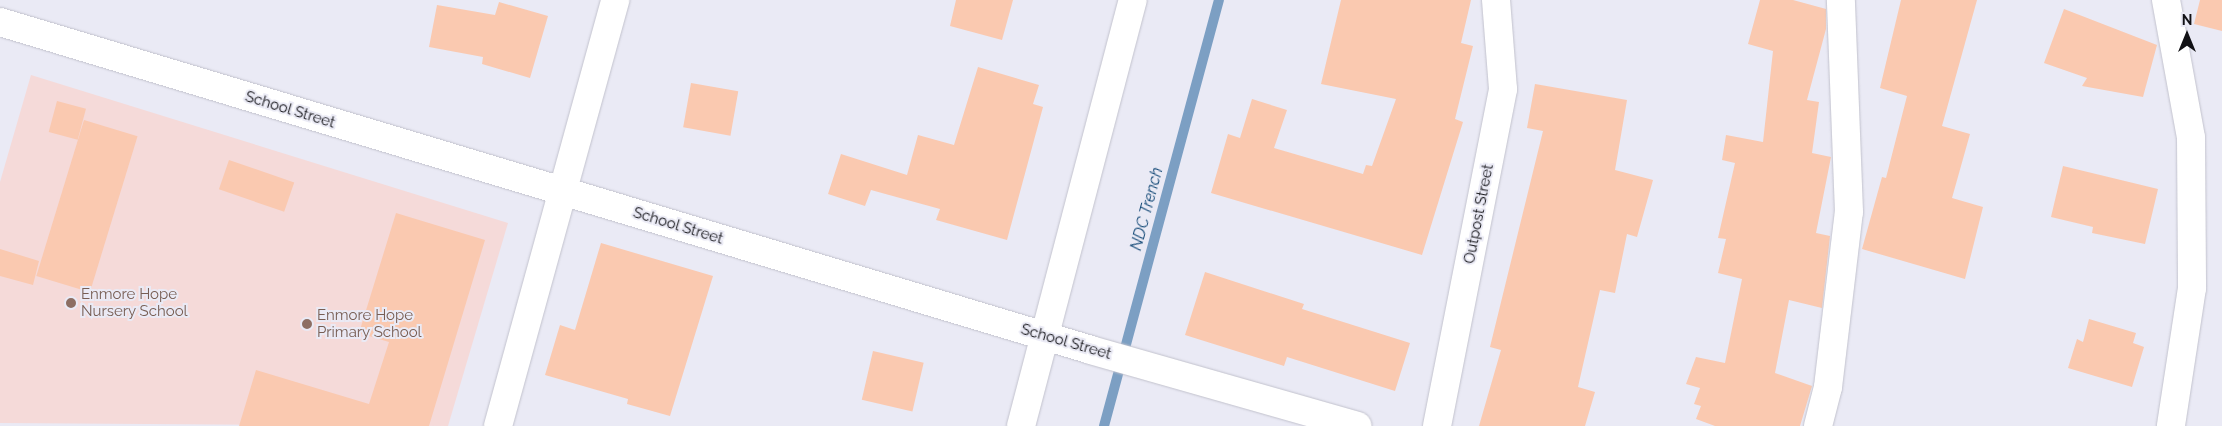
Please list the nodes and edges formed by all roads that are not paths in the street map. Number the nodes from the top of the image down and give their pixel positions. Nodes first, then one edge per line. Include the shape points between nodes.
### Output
1 (615, 0) edge
2 (1132, 0) edge
3 (1496, 0) edge
4 (1842, 0) edge
5 (2166, 0) edge
6 (0, 22) edge
7 (563, 192) junction
8 (1045, 337) junction
9 (498, 426) edge
10 (1021, 426) edge
11 (1357, 426) edge
12 (1437, 426) edge
13 (1818, 426) edge
14 (2171, 426) edge

1 - 7 street
2 - 8 street
3 - 12 street, Outpost Street via 1503,89
4 - 13 street via 1849,212 1828,387
5 - 14 street via 2191,138 2192,288
6 - 7 street, School Street
7 - 8 street, School Street
7 - 9 street
8 - 10 street
8 - 11 street, School Street

